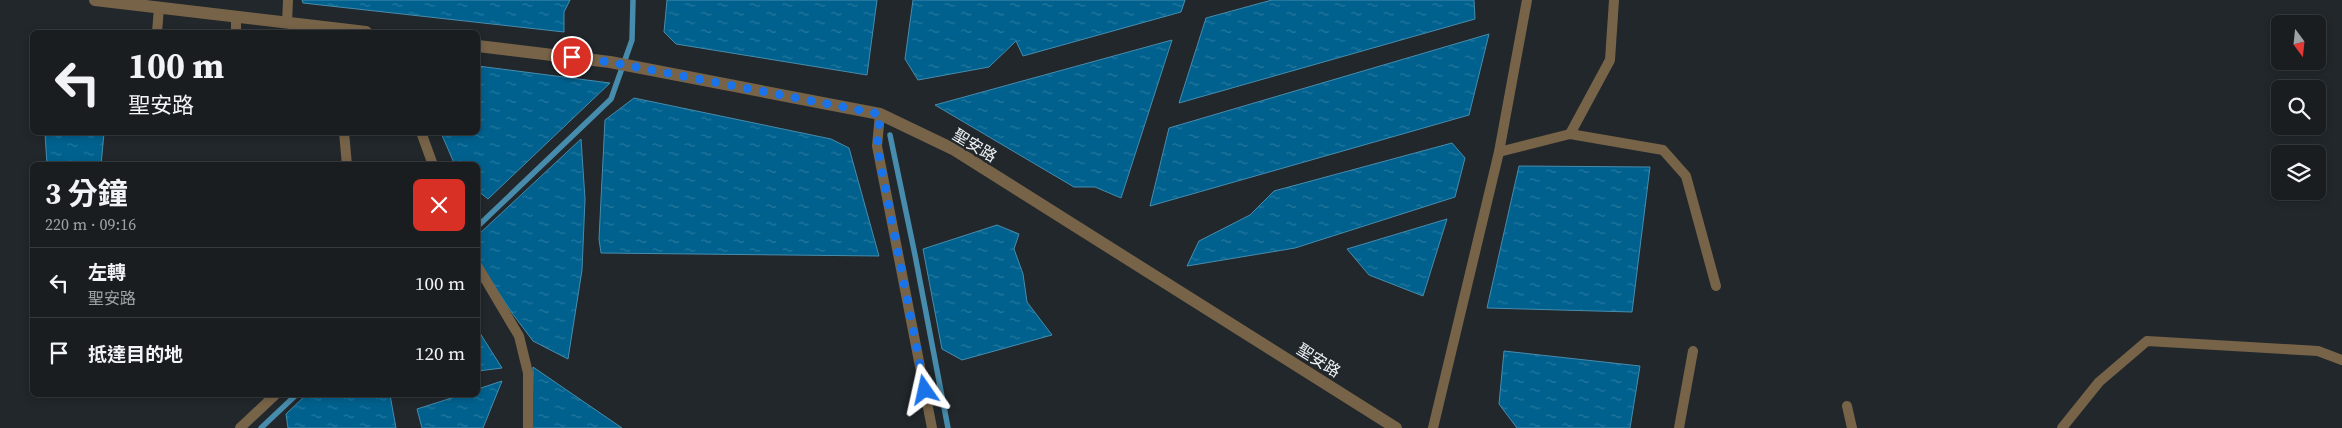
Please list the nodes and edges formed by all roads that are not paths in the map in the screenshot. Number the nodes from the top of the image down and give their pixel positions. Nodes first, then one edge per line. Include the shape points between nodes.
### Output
1 (95, 0) edge
2 (288, 0) edge
3 (1527, 0) edge
4 (1614, 0) edge
5 (159, 8) junction
6 (236, 17) junction
7 (287, 23) junction
8 (157, 30) edge
9 (236, 30) edge
10 (348, 30) edge
11 (480, 46) edge
12 (880, 114) junction
13 (1570, 134) junction
14 (344, 135) edge
15 (422, 135) edge
16 (1499, 152) junction
17 (347, 162) edge
18 (432, 162) edge
19 (480, 270) edge
20 (1716, 286) dead end
21 (1692, 350) dead end
22 (2342, 360) edge
23 (273, 397) edge
24 (1847, 406) dead end
25 (240, 428) edge
26 (528, 428) edge
27 (932, 428) edge
28 (1396, 428) edge
29 (1433, 428) edge
30 (1679, 428) edge
31 (1852, 428) edge
32 (2062, 428) edge

1 - 5 street
2 - 7 lane
3 - 16 lane
4 - 13 lane via 1610,60
5 - 6 street
5 - 8 lane
6 - 7 street
6 - 9 lane
7 - 10 street
11 - 12 street, 聖安路 via 610,62
12 - 27 lane via 877,146
12 - 28 street, 聖安路 via 953,149
13 - 16 lane
13 - 20 lane via 1663,150 1686,176
14 - 17 lane
15 - 18 lane
16 - 29 lane
19 - 26 lane via 519,336 528,373
21 - 30 lane
22 - 32 lane via 2318,351 2147,341 2099,382
23 - 25 lane
24 - 31 lane

